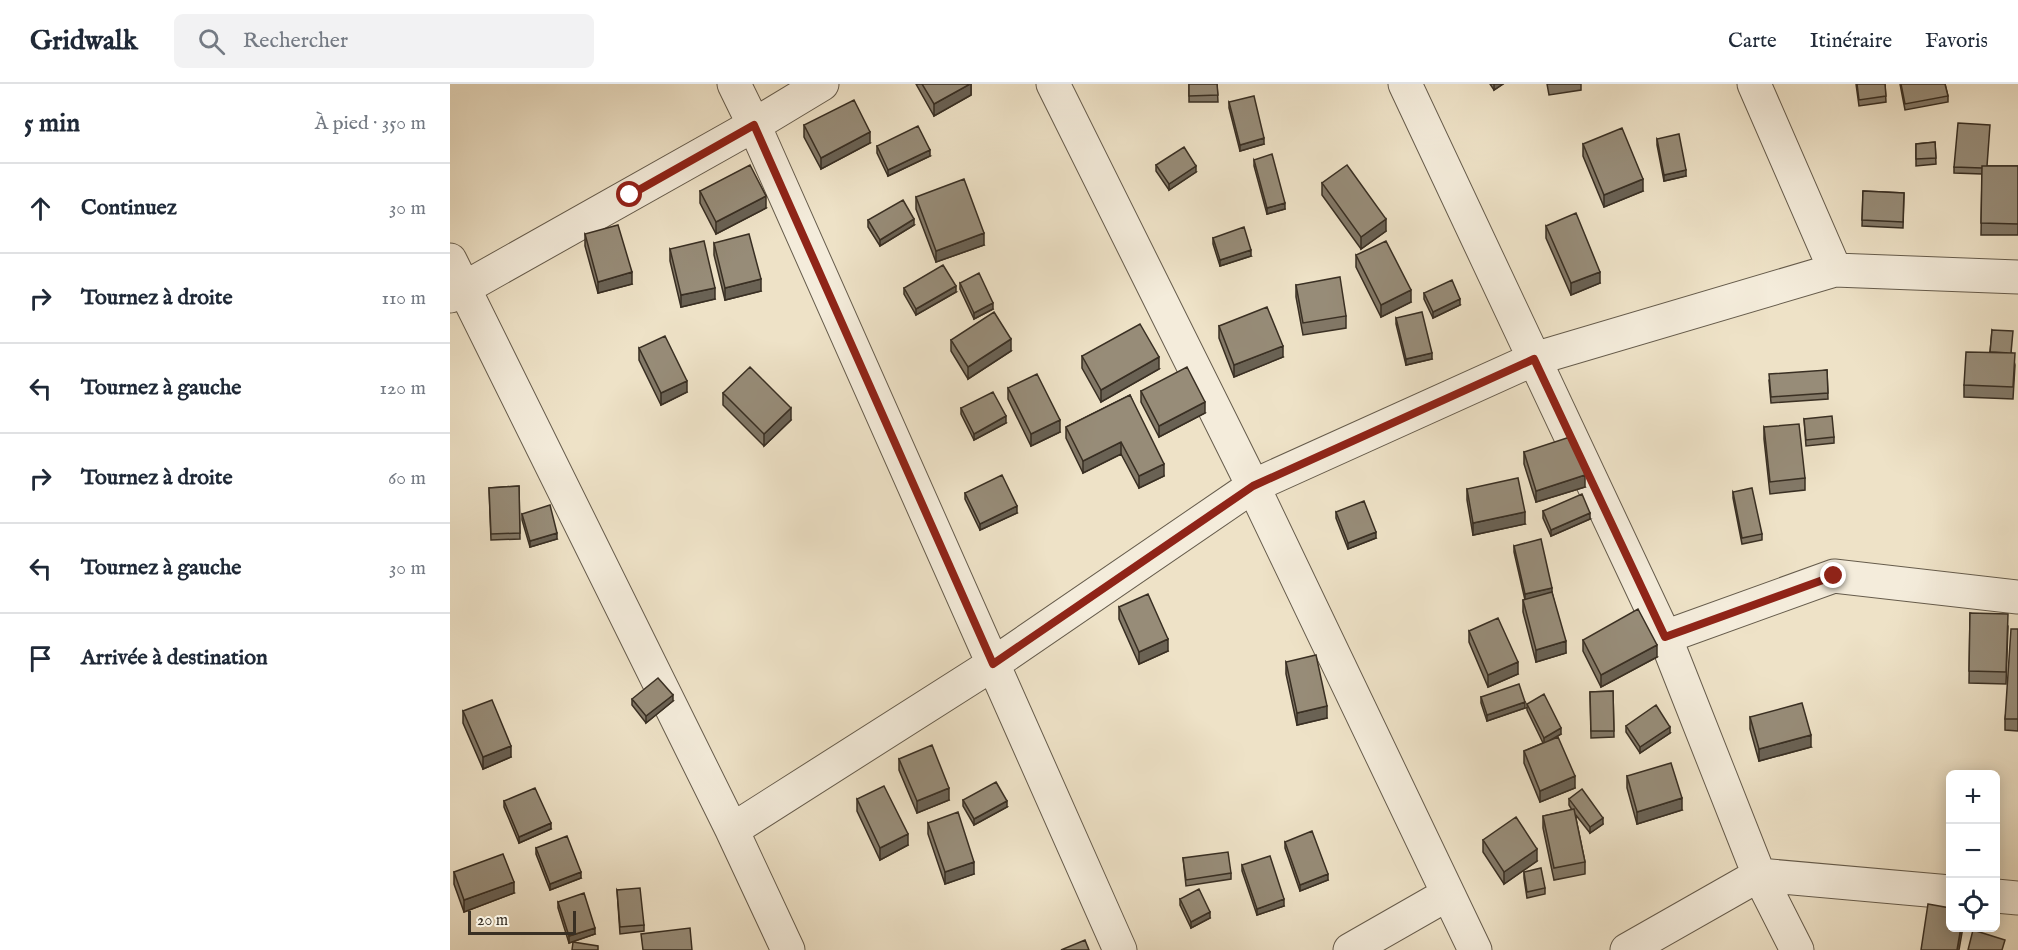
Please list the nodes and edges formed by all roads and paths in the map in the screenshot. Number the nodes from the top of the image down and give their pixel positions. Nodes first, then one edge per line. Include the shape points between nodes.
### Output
1 (734, 84) edge
2 (822, 84) edge
3 (1053, 84) edge
4 (1405, 84) edge
5 (1754, 84) edge
6 (754, 125) junction
7 (1834, 270) junction
8 (2018, 277) edge
9 (455, 282) edge
10 (1534, 359) junction
11 (1253, 486) junction
12 (2018, 597) edge
13 (1665, 637) junction
14 (993, 664) junction
15 (732, 830) junction
16 (1759, 875) junction
17 (1946, 892) edge
18 (1448, 894) junction
19 (2000, 896) edge
20 (2018, 898) edge
21 (788, 950) edge
22 (1120, 950) edge
23 (1350, 950) edge
24 (1475, 950) edge
25 (1627, 950) edge
26 (1797, 950) edge

1 - 6 street
2 - 6 street
3 - 11 street
4 - 10 street
5 - 7 street
6 - 9 street
6 - 14 street
7 - 8 street
7 - 10 street
9 - 15 street
10 - 11 street
10 - 13 street
11 - 14 street
11 - 18 street
12 - 13 street via 1834,576
13 - 16 street
14 - 15 street
14 - 22 street
15 - 21 street
16 - 17 street
16 - 25 street
16 - 26 street
18 - 23 street
18 - 24 street
19 - 20 street

